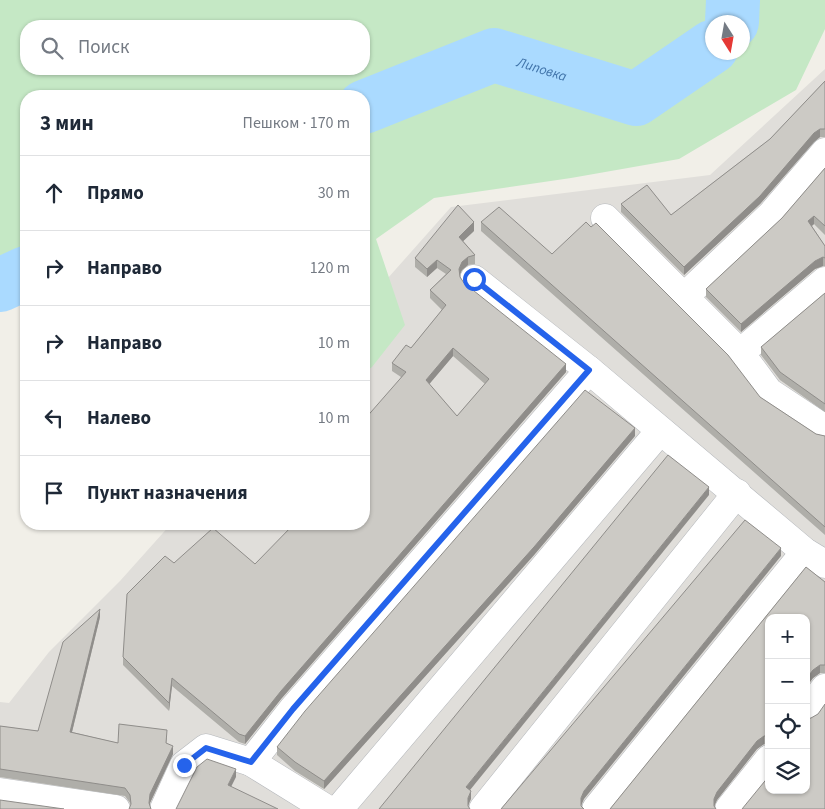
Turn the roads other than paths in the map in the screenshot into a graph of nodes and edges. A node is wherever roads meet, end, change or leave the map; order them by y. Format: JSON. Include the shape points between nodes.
{"nodes":[{"id":1,"x":825,"y":152,"type":"edge"},
{"id":2,"x":605,"y":218,"type":"dead end"},
{"id":3,"x":474,"y":279,"type":"dead end"},
{"id":4,"x":825,"y":281,"type":"edge"},
{"id":5,"x":684,"y":297,"type":"junction"},
{"id":6,"x":740,"y":353,"type":"junction"},
{"id":7,"x":589,"y":370,"type":"junction"},
{"id":8,"x":825,"y":429,"type":"edge"},
{"id":9,"x":660,"y":431,"type":"junction"},
{"id":10,"x":737,"y":493,"type":"junction"},
{"id":11,"x":815,"y":558,"type":"edge"},
{"id":12,"x":825,"y":688,"type":"edge"},
{"id":13,"x":810,"y":707,"type":"edge"},
{"id":14,"x":251,"y":762,"type":"junction"},
{"id":15,"x":765,"y":764,"type":"edge"},
{"id":16,"x":0,"y":792,"type":"edge"},
{"id":17,"x":116,"y":809,"type":"edge"},
{"id":18,"x":164,"y":809,"type":"edge"},
{"id":19,"x":327,"y":809,"type":"edge"},
{"id":20,"x":339,"y":809,"type":"edge"},
{"id":21,"x":483,"y":809,"type":"edge"},
{"id":22,"x":596,"y":809,"type":"edge"},
{"id":23,"x":729,"y":809,"type":"edge"}],
"edges":[{"from":1,"to":5,"type":"lane","via":[[770,215]]},
{"from":2,"to":5,"type":"lane"},
{"from":3,"to":7,"type":"lane"},
{"from":4,"to":6,"type":"lane"},
{"from":5,"to":6,"type":"lane"},
{"from":6,"to":8,"type":"lane","via":[[769,392]]},
{"from":7,"to":9,"type":"lane"},
{"from":7,"to":14,"type":"lane","via":[[293,709]]},
{"from":9,"to":10,"type":"lane"},
{"from":9,"to":20,"type":"lane"},
{"from":10,"to":11,"type":"lane"},
{"from":10,"to":21,"type":"lane"},
{"from":11,"to":22,"type":"lane"},
{"from":12,"to":13,"type":"lane"},
{"from":14,"to":18,"type":"lane","via":[[206,748],[184,765]]},
{"from":14,"to":19,"type":"lane"},
{"from":15,"to":23,"type":"lane"},
{"from":16,"to":17,"type":"lane"}]}
